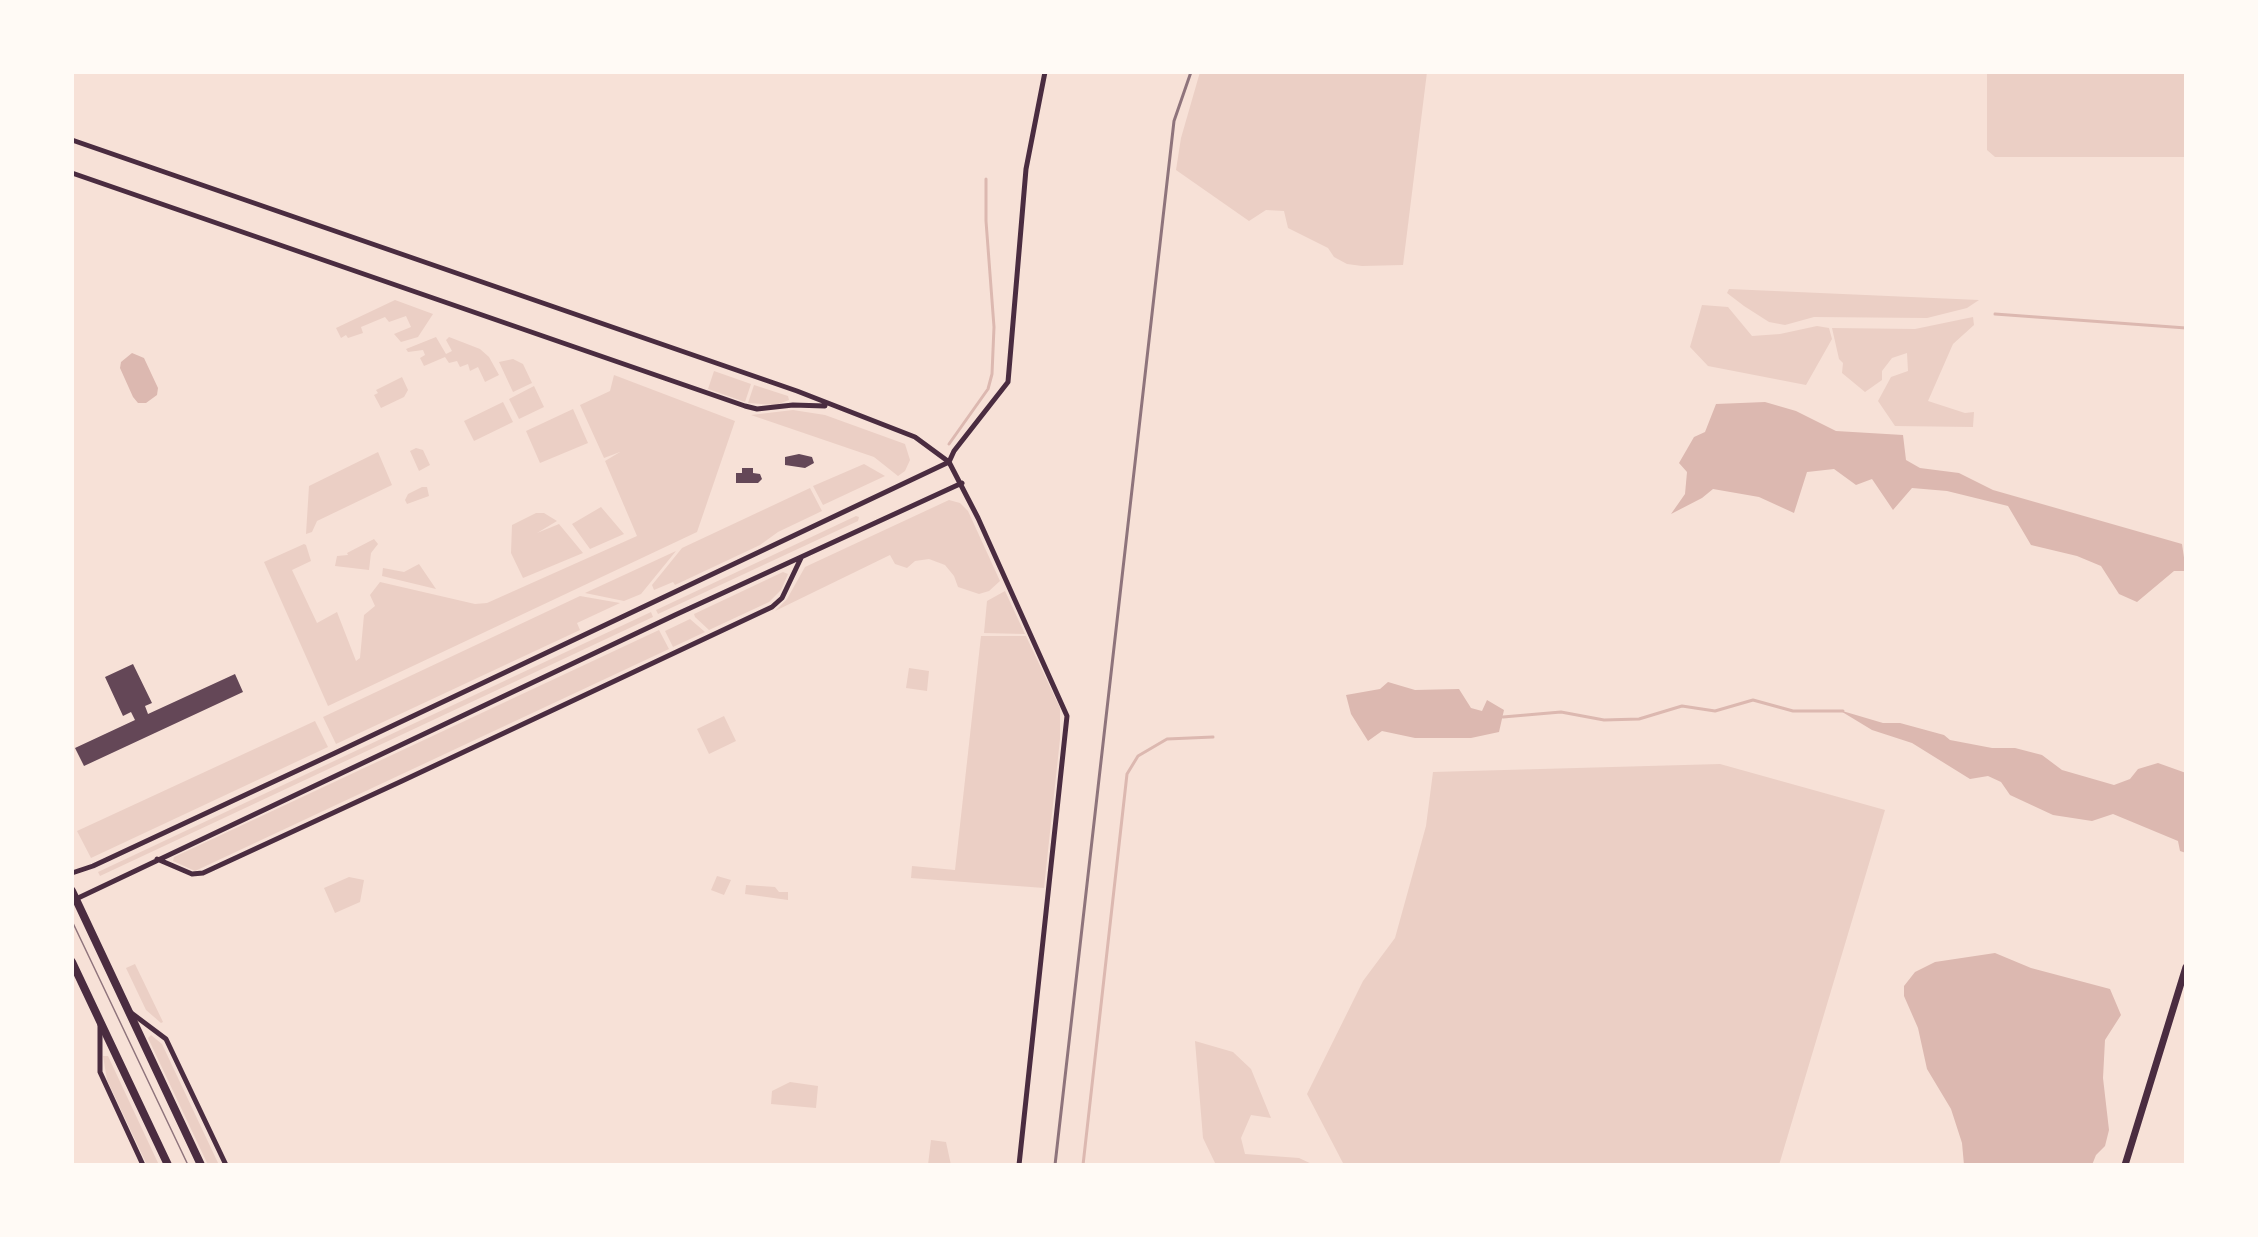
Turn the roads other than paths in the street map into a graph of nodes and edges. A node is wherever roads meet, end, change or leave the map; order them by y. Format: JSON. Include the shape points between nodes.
{"nodes":[{"id":1,"x":1045,"y":72,"type":"edge"},
{"id":2,"x":72,"y":140,"type":"edge"},
{"id":3,"x":72,"y":173,"type":"edge"},
{"id":4,"x":797,"y":391,"type":"junction"},
{"id":5,"x":792,"y":405,"type":"junction"},
{"id":6,"x":829,"y":406,"type":"junction"},
{"id":7,"x":949,"y":462,"type":"junction"},
{"id":8,"x":962,"y":483,"type":"junction"},
{"id":9,"x":801,"y":558,"type":"junction"},
{"id":10,"x":157,"y":858,"type":"junction"},
{"id":11,"x":72,"y":873,"type":"edge"},
{"id":12,"x":73,"y":897,"type":"edge"},
{"id":13,"x":72,"y":962,"type":"edge"},
{"id":14,"x":2186,"y":967,"type":"edge"},
{"id":15,"x":127,"y":1010,"type":"junction"},
{"id":16,"x":100,"y":1022,"type":"junction"},
{"id":17,"x":143,"y":1165,"type":"edge"},
{"id":18,"x":168,"y":1165,"type":"edge"},
{"id":19,"x":201,"y":1165,"type":"edge"},
{"id":20,"x":226,"y":1165,"type":"edge"},
{"id":21,"x":1019,"y":1165,"type":"edge"},
{"id":22,"x":2125,"y":1165,"type":"edge"}],
"edges":[{"from":1,"to":7,"type":"street","via":[[1026,169],[1008,381]]},
{"from":2,"to":4,"type":"street"},
{"from":3,"to":5,"type":"street","via":[[745,406],[757,409]]},
{"from":4,"to":5,"type":"street"},
{"from":4,"to":6,"type":"street"},
{"from":5,"to":6,"type":"street"},
{"from":6,"to":7,"type":"street","via":[[915,437]]},
{"from":7,"to":8,"type":"street"},
{"from":7,"to":11,"type":"street"},
{"from":8,"to":9,"type":"street"},
{"from":8,"to":21,"type":"street","via":[[1067,716]]},
{"from":9,"to":10,"type":"street"},
{"from":9,"to":10,"type":"street","via":[[782,598],[772,607],[308,825],[198,875]]},
{"from":10,"to":12,"type":"street"},
{"from":12,"to":15,"type":"main road"},
{"from":13,"to":16,"type":"main road"},
{"from":14,"to":22,"type":"street"},
{"from":15,"to":19,"type":"main road"},
{"from":15,"to":20,"type":"street","via":[[166,1039]]},
{"from":16,"to":17,"type":"street","via":[[100,1072]]},
{"from":16,"to":18,"type":"main road"}]}
